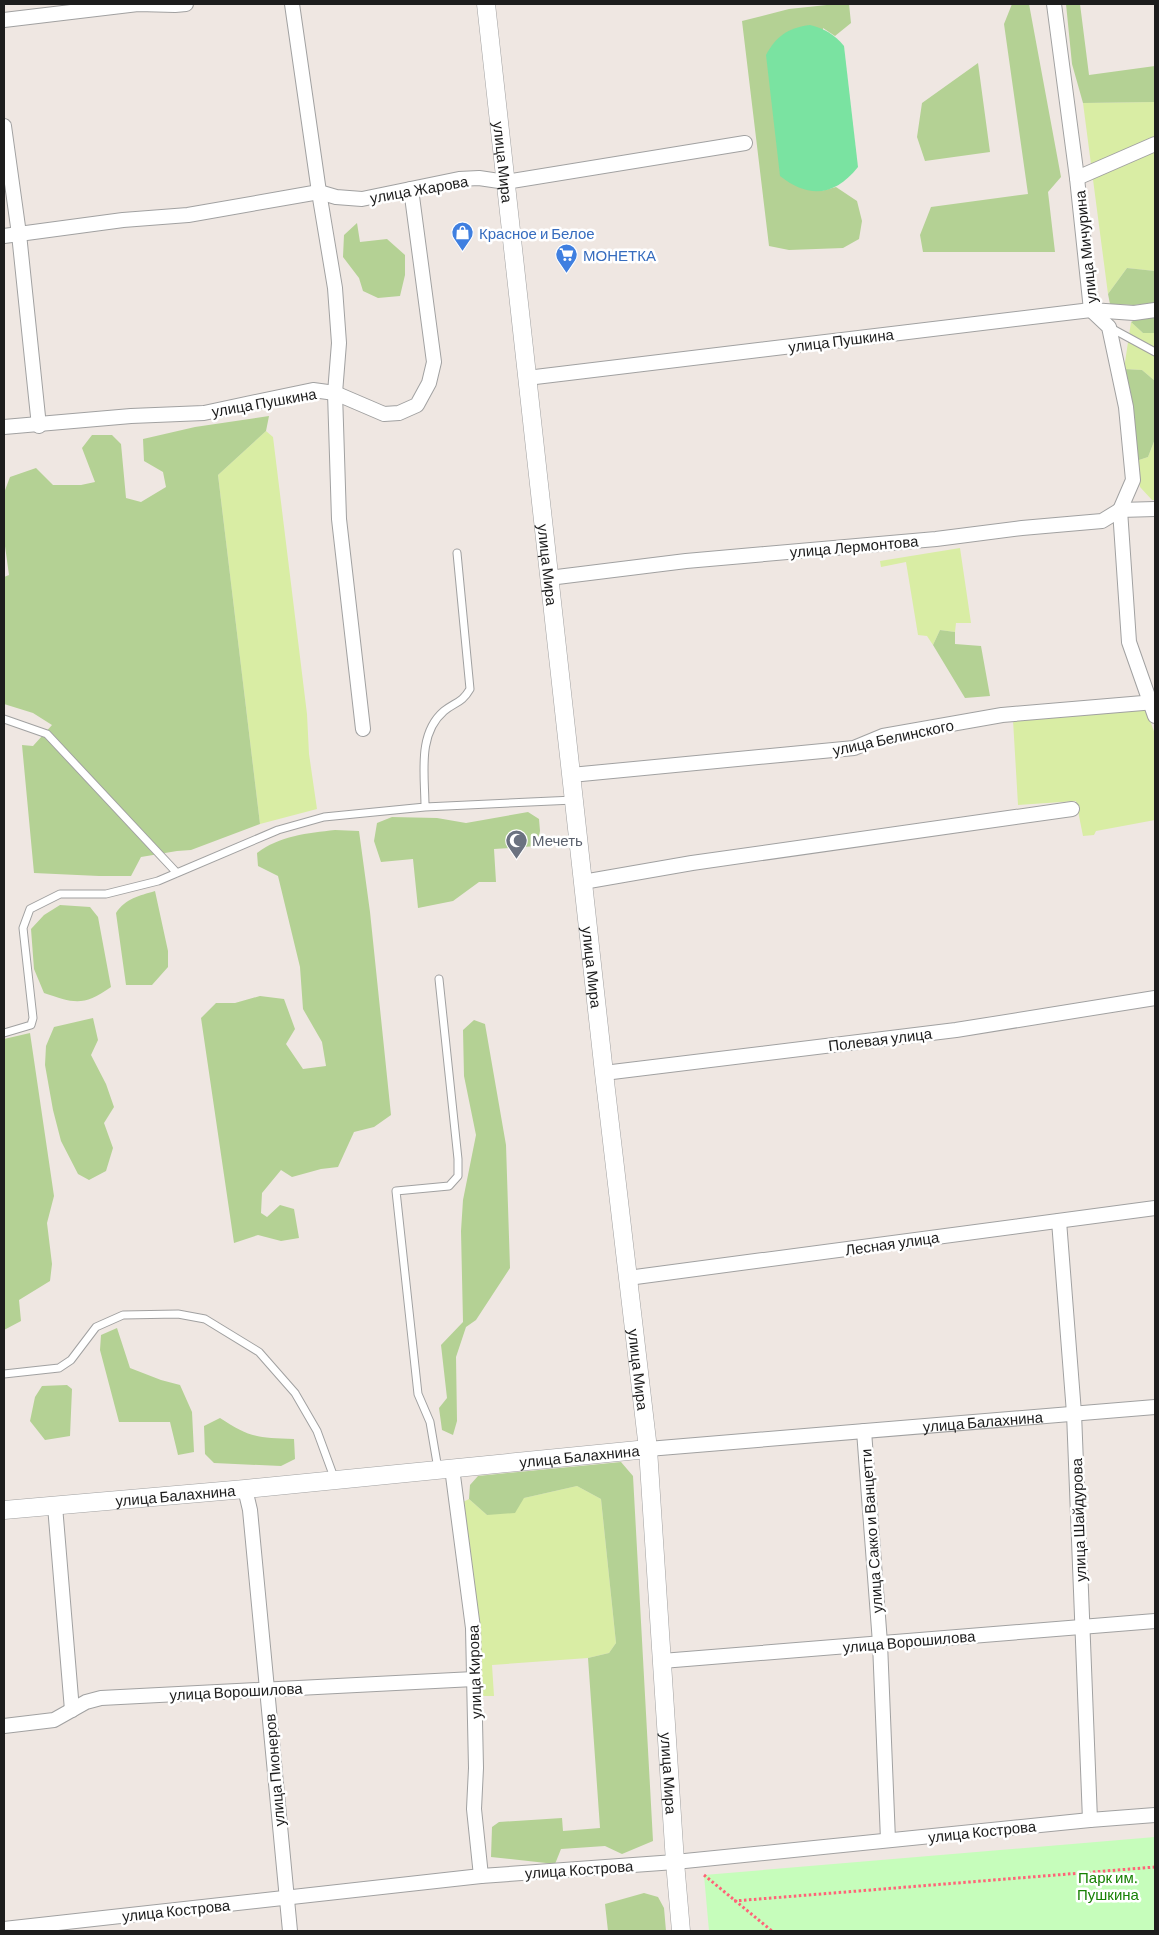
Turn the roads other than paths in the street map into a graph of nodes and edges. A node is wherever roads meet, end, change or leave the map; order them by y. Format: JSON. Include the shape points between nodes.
{"nodes":[{"id":1,"x":186,"y":4,"type":"edge"},
{"id":2,"x":292,"y":4,"type":"edge"},
{"id":3,"x":486,"y":4,"type":"edge"},
{"id":4,"x":1054,"y":4,"type":"edge"},
{"id":5,"x":4,"y":20,"type":"edge"},
{"id":6,"x":4,"y":126,"type":"edge"},
{"id":7,"x":745,"y":143,"type":"dead end"},
{"id":8,"x":1155,"y":144,"type":"edge"},
{"id":9,"x":1077,"y":178,"type":"junction"},
{"id":10,"x":506,"y":182,"type":"junction"},
{"id":11,"x":411,"y":189,"type":"junction"},
{"id":12,"x":319,"y":192,"type":"junction"},
{"id":13,"x":19,"y":234,"type":"junction"},
{"id":14,"x":4,"y":236,"type":"edge"},
{"id":15,"x":1091,"y":310,"type":"junction"},
{"id":16,"x":1155,"y":310,"type":"edge"},
{"id":17,"x":1109,"y":327,"type":"junction"},
{"id":18,"x":1155,"y":352,"type":"edge"},
{"id":19,"x":527,"y":378,"type":"junction"},
{"id":20,"x":335,"y":393,"type":"junction"},
{"id":21,"x":39,"y":426,"type":"junction"},
{"id":22,"x":4,"y":427,"type":"edge"},
{"id":23,"x":1155,"y":509,"type":"edge"},
{"id":24,"x":1120,"y":510,"type":"junction"},
{"id":25,"x":457,"y":553,"type":"dead end"},
{"id":26,"x":549,"y":578,"type":"junction"},
{"id":27,"x":1153,"y":702,"type":"edge"},
{"id":28,"x":1155,"y":716,"type":"edge"},
{"id":29,"x":4,"y":718,"type":"edge"},
{"id":30,"x":363,"y":729,"type":"dead end"},
{"id":31,"x":571,"y":775,"type":"junction"},
{"id":32,"x":574,"y":800,"type":"junction"},
{"id":33,"x":425,"y":806,"type":"junction"},
{"id":34,"x":1072,"y":809,"type":"dead end"},
{"id":35,"x":177,"y":873,"type":"junction"},
{"id":36,"x":583,"y":882,"type":"junction"},
{"id":37,"x":439,"y":979,"type":"dead end"},
{"id":38,"x":1155,"y":998,"type":"edge"},
{"id":39,"x":4,"y":1032,"type":"edge"},
{"id":40,"x":604,"y":1073,"type":"junction"},
{"id":41,"x":1155,"y":1208,"type":"edge"},
{"id":42,"x":1059,"y":1221,"type":"junction"},
{"id":43,"x":628,"y":1278,"type":"junction"},
{"id":44,"x":4,"y":1374,"type":"edge"},
{"id":45,"x":1155,"y":1406,"type":"edge"},
{"id":46,"x":1074,"y":1413,"type":"junction"},
{"id":47,"x":864,"y":1431,"type":"junction"},
{"id":48,"x":648,"y":1449,"type":"junction"},
{"id":49,"x":445,"y":1469,"type":"junction"},
{"id":50,"x":335,"y":1480,"type":"junction"},
{"id":51,"x":245,"y":1489,"type":"junction"},
{"id":52,"x":55,"y":1506,"type":"junction"},
{"id":53,"x":4,"y":1510,"type":"edge"},
{"id":54,"x":1155,"y":1621,"type":"edge"},
{"id":55,"x":1082,"y":1627,"type":"junction"},
{"id":56,"x":880,"y":1643,"type":"junction"},
{"id":57,"x":662,"y":1661,"type":"junction"},
{"id":58,"x":474,"y":1678,"type":"junction"},
{"id":59,"x":266,"y":1689,"type":"junction"},
{"id":60,"x":72,"y":1710,"type":"junction"},
{"id":61,"x":4,"y":1726,"type":"edge"},
{"id":62,"x":1155,"y":1815,"type":"edge"},
{"id":63,"x":1090,"y":1820,"type":"junction"},
{"id":64,"x":888,"y":1840,"type":"junction"},
{"id":65,"x":675,"y":1862,"type":"junction"},
{"id":66,"x":481,"y":1876,"type":"junction"},
{"id":67,"x":286,"y":1898,"type":"junction"},
{"id":68,"x":4,"y":1929,"type":"edge"},
{"id":69,"x":290,"y":1931,"type":"edge"},
{"id":70,"x":681,"y":1931,"type":"edge"}],
"edges":[{"from":1,"to":5,"type":"street","via":[[138,4]]},
{"from":2,"to":12,"type":"street"},
{"from":3,"to":10,"type":"street","name":"улица Мира"},
{"from":4,"to":9,"type":"street","name":"улица Мичурина"},
{"from":6,"to":13,"type":"street"},
{"from":7,"to":10,"type":"street","name":"улица Жарова"},
{"from":8,"to":9,"type":"street"},
{"from":9,"to":15,"type":"street","name":"улица Мичурина"},
{"from":10,"to":11,"type":"street","name":"улица Жарова","via":[[459,179]]},
{"from":10,"to":19,"type":"street","name":"улица Мира"},
{"from":11,"to":12,"type":"street","name":"улица Жарова","via":[[362,199]]},
{"from":11,"to":20,"type":"street","name":"улица Пушкина","via":[[434,362],[429,383],[417,405],[399,413],[384,414]]},
{"from":12,"to":13,"type":"street","name":"улица Жарова","via":[[188,215]]},
{"from":12,"to":20,"type":"street","via":[[335,288],[339,343]]},
{"from":13,"to":14,"type":"street","name":"улица Жарова"},
{"from":13,"to":21,"type":"street"},
{"from":15,"to":16,"type":"street","name":"улица Пушкина","via":[[1134,313]]},
{"from":15,"to":17,"type":"street","name":"улица Мичурина"},
{"from":15,"to":19,"type":"street","name":"улица Пушкина"},
{"from":17,"to":18,"type":"lane"},
{"from":17,"to":24,"type":"street","via":[[1126,407],[1133,480]]},
{"from":19,"to":26,"type":"street","name":"улица Мира"},
{"from":20,"to":21,"type":"street","name":"улица Пушкина","via":[[313,390],[204,413],[131,416]]},
{"from":20,"to":30,"type":"street","via":[[339,519]]},
{"from":21,"to":22,"type":"street","name":"улица Пушкина"},
{"from":23,"to":24,"type":"street","name":"улица Лермонтова"},
{"from":24,"to":26,"type":"street","name":"улица Лермонтова","via":[[1102,521],[686,561]]},
{"from":24,"to":27,"type":"street","via":[[1129,642]]},
{"from":25,"to":33,"type":"lane","via":[[470,689],[464,699],[444,712],[431,728],[424,750]]},
{"from":26,"to":31,"type":"street","name":"улица Мира"},
{"from":27,"to":28,"type":"street"},
{"from":27,"to":31,"type":"street","name":"улица Белинского","via":[[1002,716],[883,736],[854,748]]},
{"from":29,"to":35,"type":"lane","via":[[47,734]]},
{"from":31,"to":32,"type":"street","name":"улица Мира"},
{"from":32,"to":33,"type":"lane"},
{"from":32,"to":36,"type":"street","name":"улица Мира"},
{"from":33,"to":35,"type":"lane","via":[[324,817],[278,830]]},
{"from":34,"to":36,"type":"street","via":[[692,863]]},
{"from":35,"to":39,"type":"lane","via":[[106,894],[60,894],[30,909],[23,928],[32,1026]]},
{"from":36,"to":40,"type":"street","name":"улица Мира"},
{"from":37,"to":49,"type":"lane","via":[[458,1176],[448,1186],[396,1191],[418,1394]]},
{"from":38,"to":40,"type":"street","name":"Полевая улица","via":[[956,1030]]},
{"from":40,"to":43,"type":"street","name":"улица Мира"},
{"from":41,"to":42,"type":"street","name":"Лесная улица"},
{"from":42,"to":43,"type":"street","name":"Лесная улица"},
{"from":42,"to":46,"type":"street","name":"улица Шайдурова"},
{"from":43,"to":48,"type":"street","name":"улица Мира"},
{"from":44,"to":50,"type":"lane","via":[[58,1368],[71,1360],[96,1327],[124,1315],[178,1314],[205,1319],[259,1352],[295,1393],[317,1431]]},
{"from":45,"to":46,"type":"street","name":"улица Балахнина"},
{"from":46,"to":47,"type":"street","name":"улица Балахнина"},
{"from":46,"to":55,"type":"street","name":"улица Шайдурова"},
{"from":47,"to":48,"type":"street","name":"улица Балахнина"},
{"from":47,"to":56,"type":"street","name":"улица Сакко и Ванцетти"},
{"from":48,"to":49,"type":"street","name":"улица Балахнина"},
{"from":48,"to":57,"type":"street","name":"улица Мира"},
{"from":49,"to":50,"type":"street","name":"улица Балахнина"},
{"from":49,"to":58,"type":"street","name":"улица Кирова","via":[[473,1628]]},
{"from":50,"to":51,"type":"street","name":"улица Балахнина"},
{"from":51,"to":52,"type":"street","name":"улица Балахнина"},
{"from":51,"to":59,"type":"street","name":"улица Пионеров","via":[[250,1510]]},
{"from":52,"to":53,"type":"street","name":"улица Балахнина"},
{"from":52,"to":60,"type":"street"},
{"from":54,"to":55,"type":"street","name":"улица Ворошилова"},
{"from":55,"to":56,"type":"street","name":"улица Ворошилова"},
{"from":55,"to":63,"type":"street","name":"улица Шайдурова"},
{"from":56,"to":57,"type":"street","name":"улица Ворошилова"},
{"from":56,"to":64,"type":"street","name":"улица Сакко и Ванцетти"},
{"from":57,"to":65,"type":"street","name":"улица Мира"},
{"from":58,"to":59,"type":"street","name":"улица Ворошилова"},
{"from":58,"to":66,"type":"street","name":"улица Кирова","via":[[474,1809]]},
{"from":59,"to":60,"type":"street","name":"улица Ворошилова","via":[[101,1698]]},
{"from":59,"to":67,"type":"street","name":"улица Пионеров"},
{"from":60,"to":61,"type":"street","name":"улица Ворошилова","via":[[54,1720]]},
{"from":62,"to":63,"type":"street","name":"улица Кострова"},
{"from":63,"to":64,"type":"street","name":"улица Кострова"},
{"from":64,"to":65,"type":"street","name":"улица Кострова"},
{"from":65,"to":66,"type":"street","name":"улица Кострова"},
{"from":65,"to":70,"type":"street","name":"улица Мира"},
{"from":66,"to":67,"type":"street","name":"улица Кострова"},
{"from":67,"to":68,"type":"street","name":"улица Кострова"},
{"from":67,"to":69,"type":"street","name":"улица Пионеров"}]}
